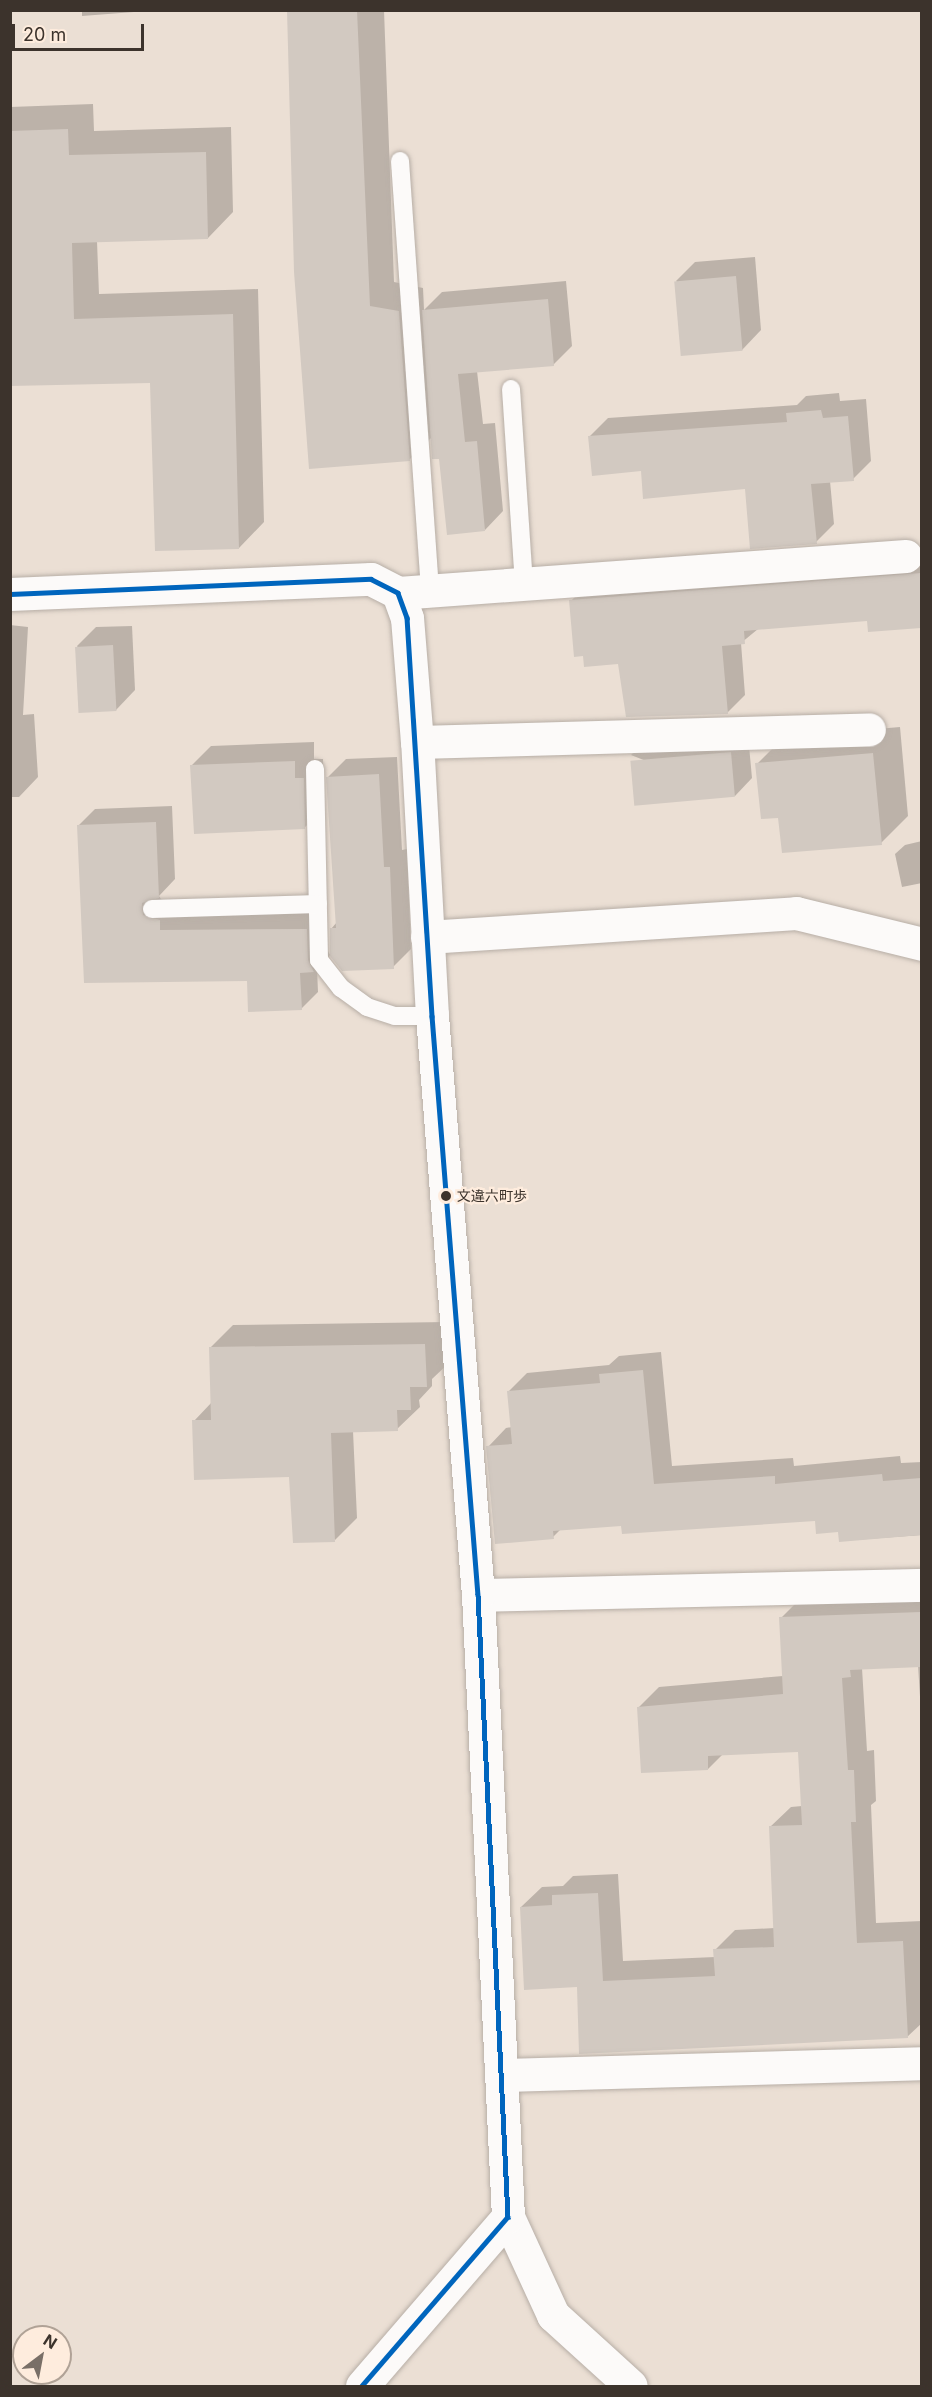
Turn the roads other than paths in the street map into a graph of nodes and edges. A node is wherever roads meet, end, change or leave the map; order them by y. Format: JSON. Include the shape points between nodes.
{"nodes":[{"id":1,"x":400,"y":161,"type":"dead end"},
{"id":2,"x":511,"y":389,"type":"dead end"},
{"id":3,"x":906,"y":556,"type":"dead end"},
{"id":4,"x":524,"y":585,"type":"junction"},
{"id":5,"x":430,"y":591,"type":"junction"},
{"id":6,"x":398,"y":593,"type":"junction"},
{"id":7,"x":10,"y":594,"type":"edge"},
{"id":8,"x":869,"y":729,"type":"dead end"},
{"id":9,"x":417,"y":742,"type":"junction"},
{"id":10,"x":315,"y":769,"type":"dead end"},
{"id":11,"x":318,"y":904,"type":"junction"},
{"id":12,"x":152,"y":909,"type":"dead end"},
{"id":13,"x":427,"y":937,"type":"junction"},
{"id":14,"x":921,"y":944,"type":"edge"},
{"id":15,"x":432,"y":1016,"type":"junction"},
{"id":16,"x":921,"y":1585,"type":"edge"},
{"id":17,"x":478,"y":1595,"type":"junction"},
{"id":18,"x":921,"y":2062,"type":"edge"},
{"id":19,"x":503,"y":2075,"type":"junction"},
{"id":20,"x":508,"y":2217,"type":"junction"},
{"id":21,"x":362,"y":2386,"type":"edge"},
{"id":22,"x":631,"y":2386,"type":"edge"}],
"edges":[{"from":1,"to":5,"type":"lane"},
{"from":2,"to":4,"type":"lane"},
{"from":3,"to":4,"type":"street"},
{"from":4,"to":5,"type":"street"},
{"from":5,"to":6,"type":"street"},
{"from":6,"to":7,"type":"street","via":[[371,579]]},
{"from":6,"to":9,"type":"street","via":[[407,618]]},
{"from":8,"to":9,"type":"street"},
{"from":9,"to":13,"type":"street"},
{"from":10,"to":11,"type":"lane"},
{"from":11,"to":12,"type":"lane"},
{"from":11,"to":15,"type":"lane","via":[[319,960],[341,988],[367,1008],[395,1016]]},
{"from":13,"to":14,"type":"street","via":[[796,913]]},
{"from":13,"to":15,"type":"street"},
{"from":15,"to":17,"type":"street"},
{"from":16,"to":17,"type":"street"},
{"from":17,"to":19,"type":"street"},
{"from":18,"to":19,"type":"street"},
{"from":19,"to":20,"type":"street"},
{"from":20,"to":21,"type":"street"},
{"from":20,"to":22,"type":"street","via":[[553,2315]]}]}
